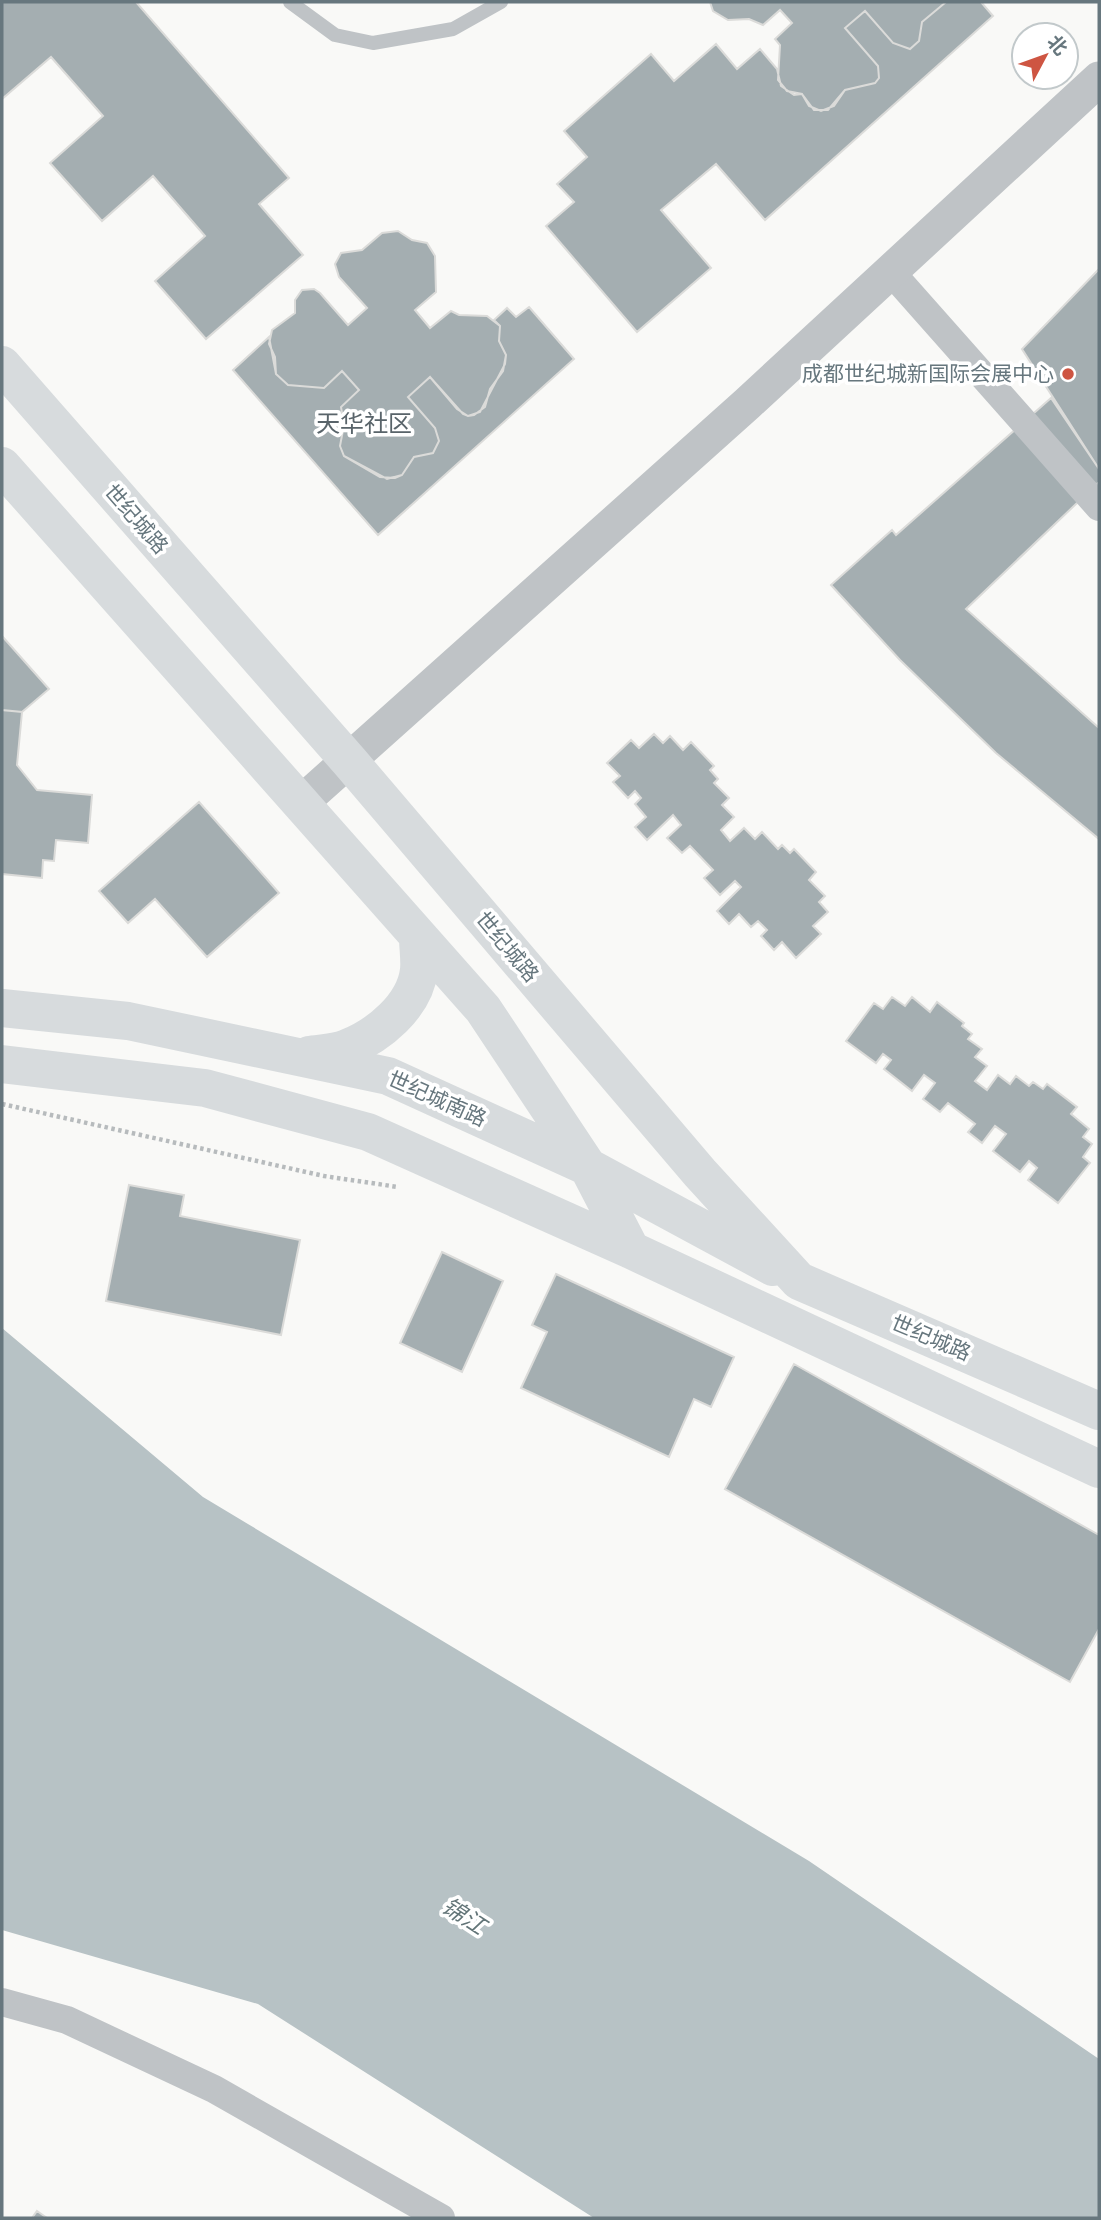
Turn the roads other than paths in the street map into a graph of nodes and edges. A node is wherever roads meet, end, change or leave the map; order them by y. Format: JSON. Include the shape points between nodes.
{"nodes":[{"id":1,"x":290,"y":2,"type":"edge"},
{"id":2,"x":501,"y":2,"type":"edge"},
{"id":3,"x":1099,"y":79,"type":"edge"},
{"id":4,"x":891,"y":271,"type":"junction"},
{"id":5,"x":2,"y":365,"type":"edge"},
{"id":6,"x":2,"y":466,"type":"edge"},
{"id":7,"x":1099,"y":507,"type":"edge"},
{"id":8,"x":350,"y":762,"type":"junction"},
{"id":9,"x":301,"y":803,"type":"junction"},
{"id":10,"x":418,"y":937,"type":"junction"},
{"id":11,"x":2,"y":1008,"type":"edge"},
{"id":12,"x":297,"y":1057,"type":"junction"},
{"id":13,"x":2,"y":1064,"type":"edge"},
{"id":14,"x":588,"y":1167,"type":"junction"},
{"id":15,"x":631,"y":1250,"type":"junction"},
{"id":16,"x":799,"y":1281,"type":"junction"},
{"id":17,"x":1099,"y":1411,"type":"edge"},
{"id":18,"x":1099,"y":1469,"type":"edge"},
{"id":19,"x":2,"y":2002,"type":"edge"},
{"id":20,"x":431,"y":2216,"type":"edge"}],
"edges":[{"from":1,"to":2,"type":"lane","via":[[335,35],[373,43],[453,29]]},
{"from":3,"to":4,"type":"street"},
{"from":4,"to":7,"type":"street"},
{"from":4,"to":8,"type":"street"},
{"from":5,"to":8,"type":"main road","name":"世纪城路"},
{"from":6,"to":9,"type":"main road"},
{"from":8,"to":9,"type":"street"},
{"from":8,"to":16,"type":"main road","name":"世纪城路","via":[[700,1173]]},
{"from":9,"to":10,"type":"main road"},
{"from":10,"to":12,"type":"main road","via":[[419,971],[411,996],[393,1018],[345,1049]]},
{"from":10,"to":14,"type":"main road","via":[[483,1009]]},
{"from":11,"to":12,"type":"main road","name":"世纪城南路","via":[[128,1021]]},
{"from":12,"to":14,"type":"main road","name":"世纪城南路","via":[[388,1076]]},
{"from":13,"to":15,"type":"main road","via":[[205,1087],[368,1132]]},
{"from":14,"to":15,"type":"main road"},
{"from":14,"to":16,"type":"main road","name":"世纪城南路"},
{"from":15,"to":18,"type":"main road"},
{"from":16,"to":17,"type":"main road","name":"世纪城路"},
{"from":19,"to":20,"type":"street","via":[[66,2021],[214,2089]]}]}
